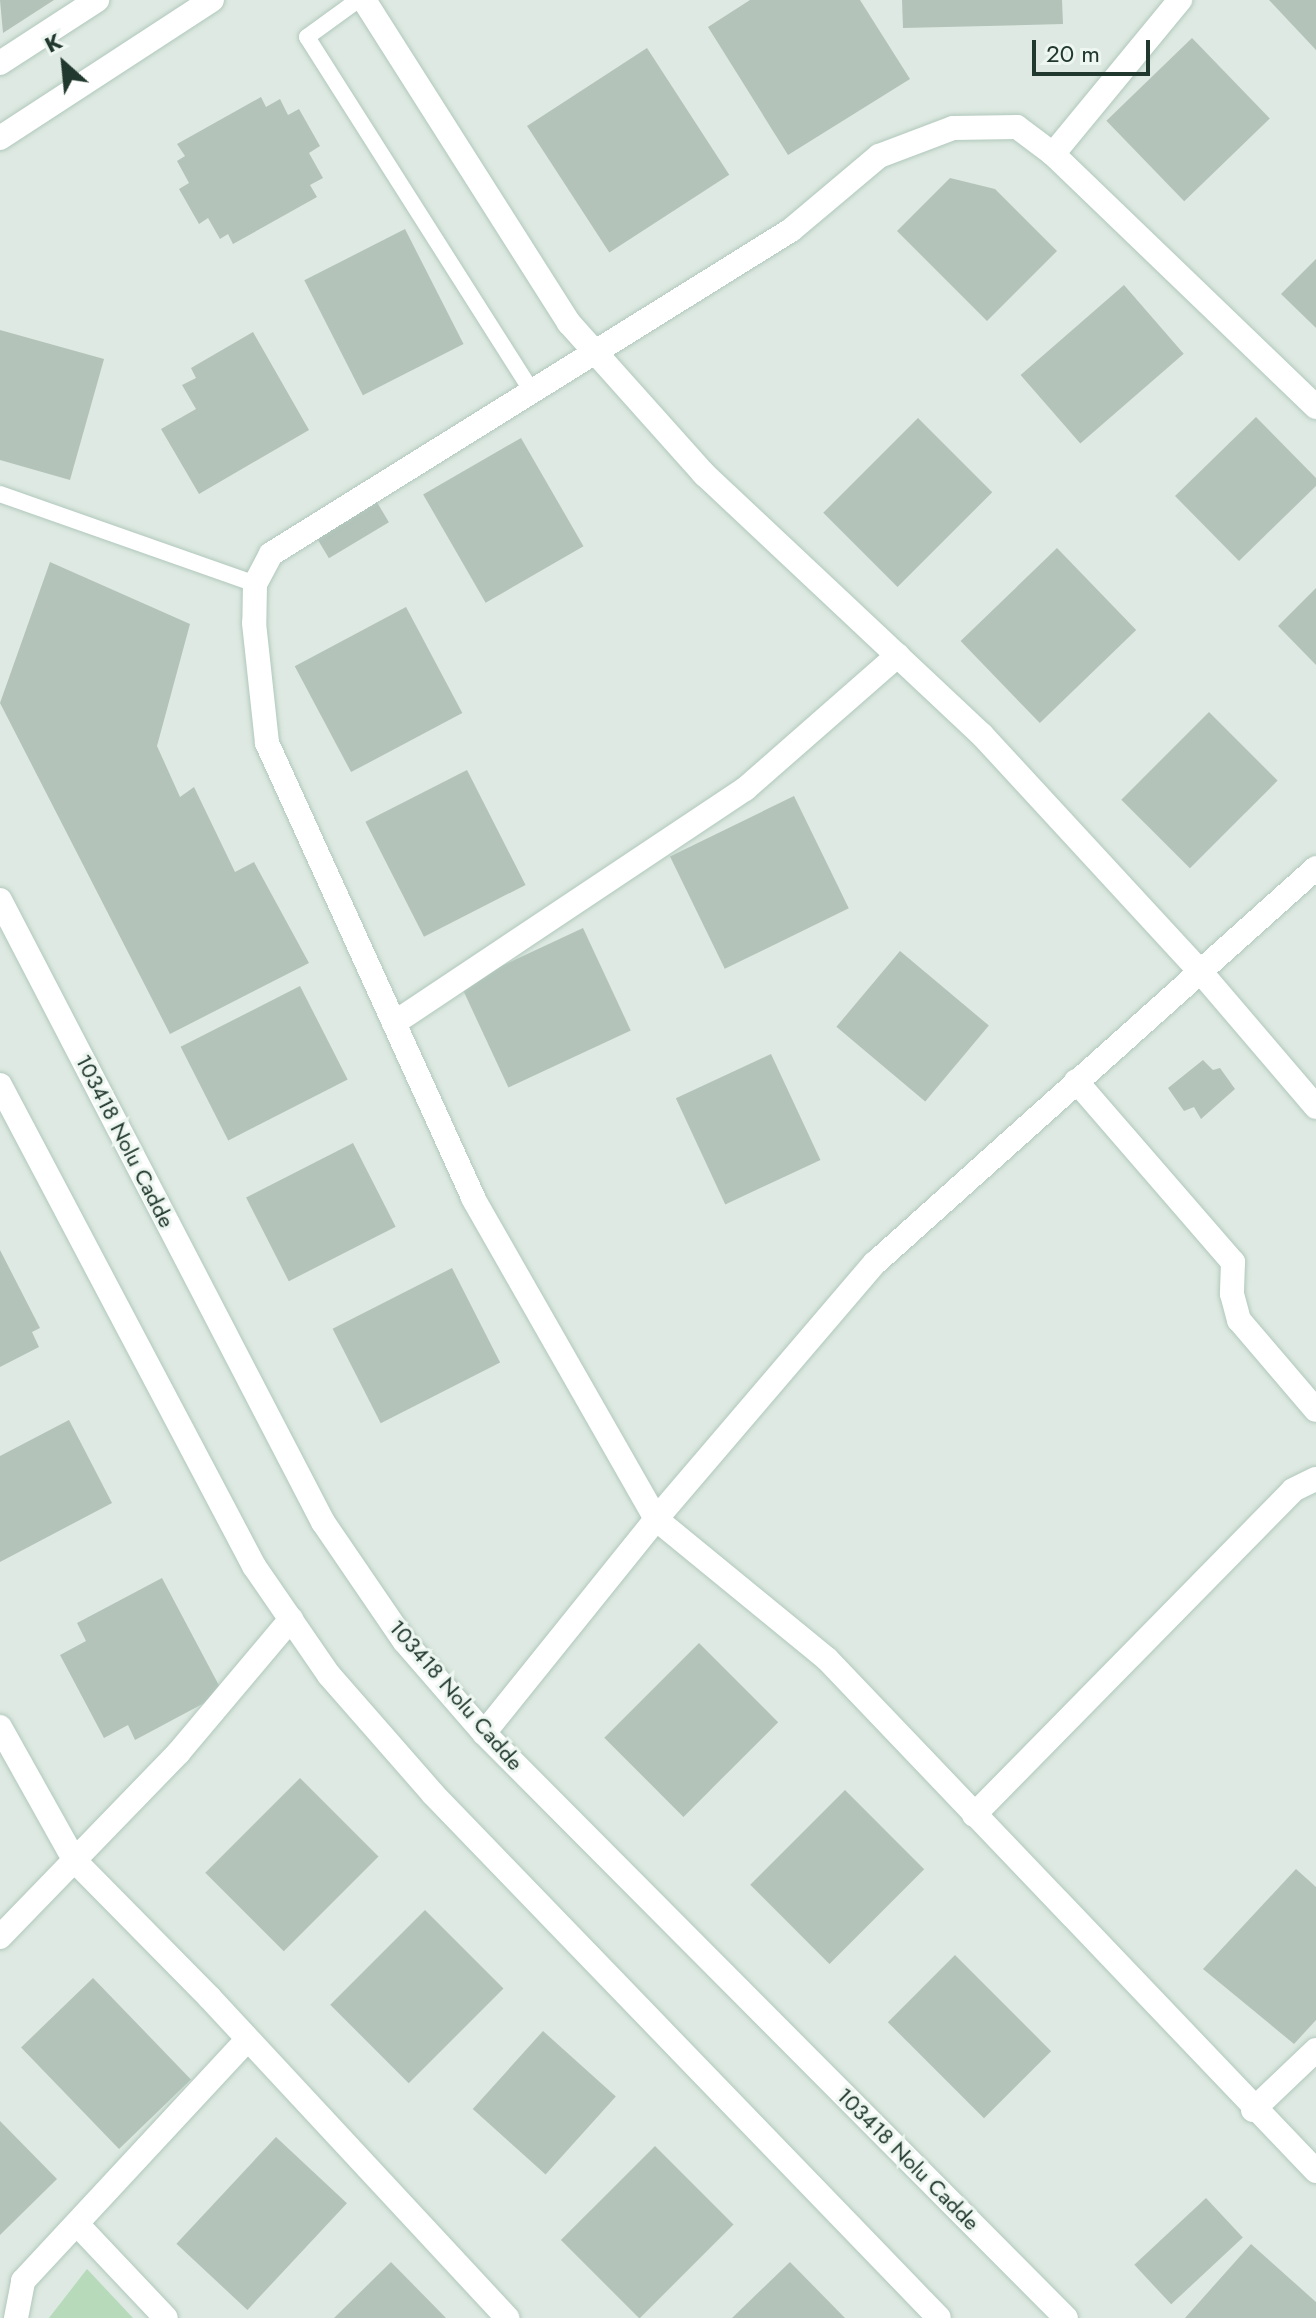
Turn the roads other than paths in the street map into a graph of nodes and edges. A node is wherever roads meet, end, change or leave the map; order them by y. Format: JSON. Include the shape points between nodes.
{"nodes":[{"id":1,"x":97,"y":0,"type":"edge"},
{"id":2,"x":212,"y":0,"type":"edge"},
{"id":3,"x":361,"y":0,"type":"edge"},
{"id":4,"x":1180,"y":0,"type":"edge"},
{"id":5,"x":0,"y":63,"type":"edge"},
{"id":6,"x":0,"y":138,"type":"edge"},
{"id":7,"x":1053,"y":154,"type":"junction"},
{"id":8,"x":595,"y":352,"type":"junction"},
{"id":9,"x":532,"y":392,"type":"junction"},
{"id":10,"x":1316,"y":407,"type":"edge"},
{"id":11,"x":0,"y":494,"type":"edge"},
{"id":12,"x":255,"y":584,"type":"junction"},
{"id":13,"x":898,"y":655,"type":"junction"},
{"id":14,"x":1316,"y":868,"type":"edge"},
{"id":15,"x":0,"y":900,"type":"edge"},
{"id":16,"x":1199,"y":970,"type":"junction"},
{"id":17,"x":394,"y":1023,"type":"junction"},
{"id":18,"x":1076,"y":1081,"type":"junction"},
{"id":19,"x":0,"y":1085,"type":"edge"},
{"id":20,"x":1316,"y":1107,"type":"edge"},
{"id":21,"x":1316,"y":1410,"type":"edge"},
{"id":22,"x":1316,"y":1479,"type":"edge"},
{"id":23,"x":656,"y":1519,"type":"junction"},
{"id":24,"x":291,"y":1619,"type":"junction"},
{"id":25,"x":0,"y":1727,"type":"edge"},
{"id":26,"x":484,"y":1733,"type":"junction"},
{"id":27,"x":974,"y":1815,"type":"junction"},
{"id":28,"x":75,"y":1861,"type":"junction"},
{"id":29,"x":0,"y":1937,"type":"edge"},
{"id":30,"x":248,"y":2039,"type":"junction"},
{"id":31,"x":1316,"y":2050,"type":"edge"},
{"id":32,"x":1253,"y":2110,"type":"junction"},
{"id":33,"x":1316,"y":2171,"type":"edge"},
{"id":34,"x":77,"y":2224,"type":"junction"},
{"id":35,"x":16,"y":2318,"type":"edge"},
{"id":36,"x":166,"y":2318,"type":"edge"},
{"id":37,"x":507,"y":2318,"type":"edge"},
{"id":38,"x":939,"y":2318,"type":"edge"},
{"id":39,"x":1066,"y":2318,"type":"edge"}],
"edges":[{"from":1,"to":5,"type":"street"},
{"from":2,"to":6,"type":"street"},
{"from":3,"to":8,"type":"street","via":[[569,323]]},
{"from":3,"to":9,"type":"lane","via":[[307,37]]},
{"from":4,"to":7,"type":"street"},
{"from":7,"to":8,"type":"street","via":[[1017,127],[953,128],[879,156],[791,230]]},
{"from":7,"to":10,"type":"street"},
{"from":8,"to":9,"type":"street"},
{"from":8,"to":13,"type":"street","via":[[704,474]]},
{"from":9,"to":12,"type":"street","via":[[271,554]]},
{"from":11,"to":12,"type":"lane"},
{"from":12,"to":17,"type":"street","via":[[267,743]]},
{"from":13,"to":16,"type":"street","via":[[982,735]]},
{"from":13,"to":17,"type":"street","via":[[745,789]]},
{"from":14,"to":16,"type":"street"},
{"from":15,"to":26,"type":"street","name":"103418 Nolu Cadde","via":[[323,1522],[405,1642]]},
{"from":16,"to":18,"type":"street"},
{"from":16,"to":20,"type":"street"},
{"from":17,"to":23,"type":"street","via":[[473,1198]]},
{"from":18,"to":21,"type":"street","via":[[1233,1262],[1232,1294],[1239,1320]]},
{"from":18,"to":23,"type":"street","via":[[875,1263]]},
{"from":19,"to":24,"type":"street","via":[[195,1458],[254,1566]]},
{"from":22,"to":27,"type":"street","via":[[1293,1490]]},
{"from":23,"to":26,"type":"street"},
{"from":23,"to":27,"type":"street","via":[[827,1659]]},
{"from":24,"to":28,"type":"street","via":[[179,1752]]},
{"from":24,"to":38,"type":"street","via":[[329,1675],[433,1794]]},
{"from":25,"to":28,"type":"street"},
{"from":26,"to":39,"type":"street","name":"103418 Nolu Cadde"},
{"from":27,"to":32,"type":"street"},
{"from":28,"to":29,"type":"street"},
{"from":28,"to":30,"type":"street"},
{"from":30,"to":34,"type":"street"},
{"from":30,"to":37,"type":"street"},
{"from":31,"to":32,"type":"street"},
{"from":32,"to":33,"type":"street"},
{"from":34,"to":35,"type":"street","via":[[23,2281]]},
{"from":34,"to":36,"type":"street"}]}
